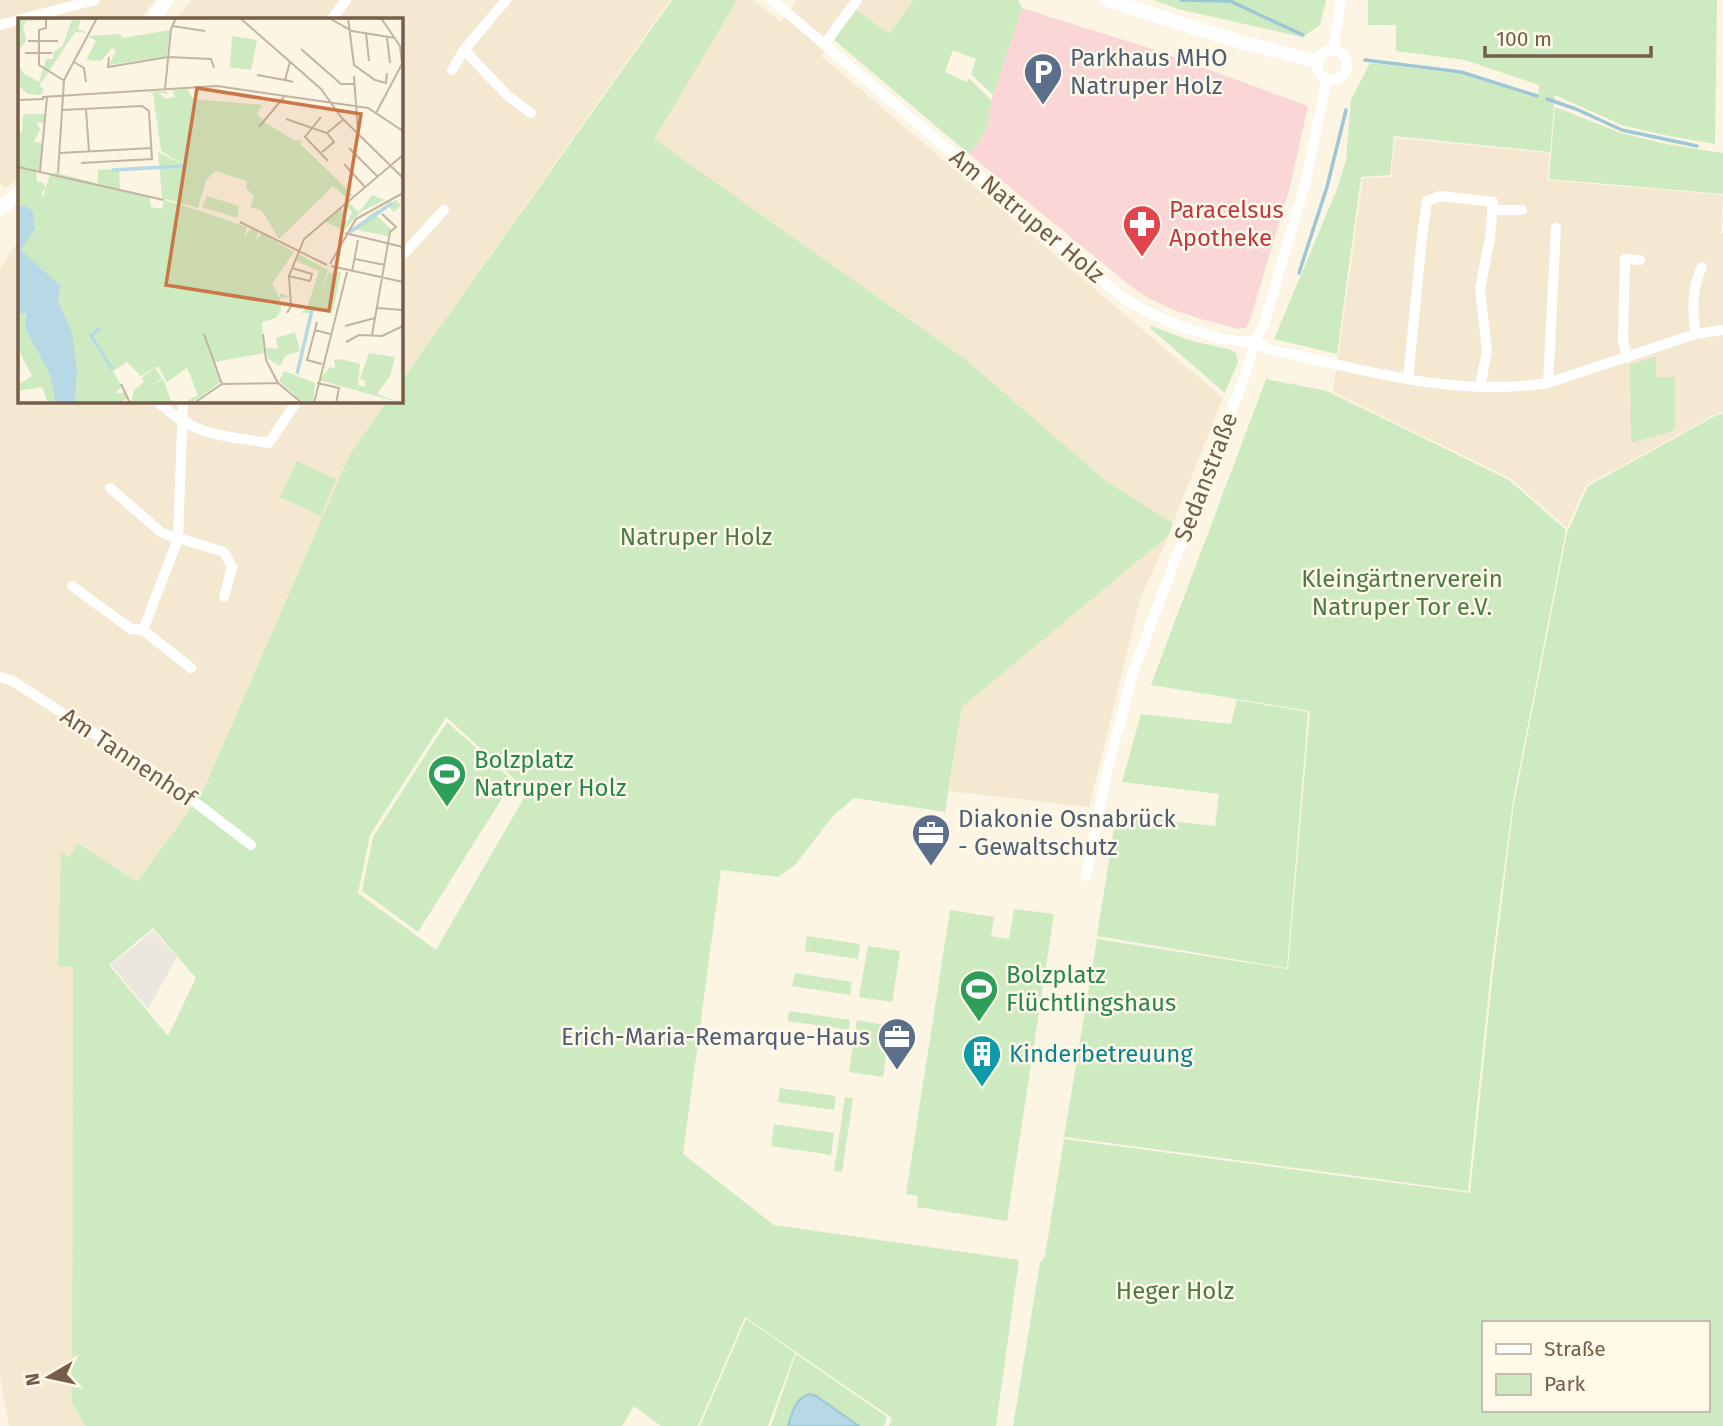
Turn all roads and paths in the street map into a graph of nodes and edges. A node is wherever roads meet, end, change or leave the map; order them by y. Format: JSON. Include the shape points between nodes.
{"nodes":[{"id":1,"x":95,"y":0,"type":"edge"},
{"id":2,"x":167,"y":0,"type":"edge"},
{"id":3,"x":346,"y":0,"type":"edge"},
{"id":4,"x":506,"y":0,"type":"edge"},
{"id":5,"x":772,"y":0,"type":"edge"},
{"id":6,"x":857,"y":0,"type":"edge"},
{"id":7,"x":1107,"y":0,"type":"edge"},
{"id":8,"x":1341,"y":0,"type":"edge"},
{"id":9,"x":28,"y":18,"type":"edge"},
{"id":10,"x":154,"y":18,"type":"edge"},
{"id":11,"x":333,"y":18,"type":"edge"},
{"id":12,"x":18,"y":20,"type":"edge"},
{"id":13,"x":0,"y":25,"type":"edge"},
{"id":14,"x":824,"y":45,"type":"junction"},
{"id":15,"x":464,"y":50,"type":"junction"},
{"id":16,"x":1333,"y":50,"type":"junction"},
{"id":17,"x":1317,"y":61,"type":"junction"},
{"id":18,"x":452,"y":70,"type":"dead end"},
{"id":19,"x":1327,"y":79,"type":"junction"},
{"id":20,"x":531,"y":113,"type":"dead end"},
{"id":21,"x":18,"y":194,"type":"edge"},
{"id":22,"x":0,"y":209,"type":"edge"},
{"id":23,"x":1493,"y":209,"type":"junction"},
{"id":24,"x":444,"y":210,"type":"dead end"},
{"id":25,"x":1522,"y":210,"type":"dead end"},
{"id":26,"x":1556,"y":228,"type":"dead end"},
{"id":27,"x":402,"y":256,"type":"edge"},
{"id":28,"x":1640,"y":260,"type":"dead end"},
{"id":29,"x":1702,"y":267,"type":"dead end"},
{"id":30,"x":1723,"y":330,"type":"edge"},
{"id":31,"x":1696,"y":334,"type":"junction"},
{"id":32,"x":1254,"y":341,"type":"junction"},
{"id":33,"x":1627,"y":358,"type":"junction"},
{"id":34,"x":1408,"y":379,"type":"junction"},
{"id":35,"x":1548,"y":383,"type":"junction"},
{"id":36,"x":1480,"y":387,"type":"junction"},
{"id":37,"x":158,"y":402,"type":"edge"},
{"id":38,"x":183,"y":402,"type":"edge"},
{"id":39,"x":296,"y":402,"type":"edge"},
{"id":40,"x":182,"y":421,"type":"junction"},
{"id":41,"x":110,"y":488,"type":"dead end"},
{"id":42,"x":178,"y":539,"type":"junction"},
{"id":43,"x":72,"y":586,"type":"dead end"},
{"id":44,"x":224,"y":597,"type":"dead end"},
{"id":45,"x":143,"y":630,"type":"junction"},
{"id":46,"x":191,"y":668,"type":"dead end"},
{"id":47,"x":0,"y":677,"type":"edge"},
{"id":48,"x":251,"y":845,"type":"dead end"},
{"id":49,"x":1086,"y":876,"type":"dead end"}],
"edges":[{"from":1,"to":9,"type":"street"},
{"from":2,"to":10,"type":"street"},
{"from":3,"to":11,"type":"street"},
{"from":4,"to":15,"type":"street"},
{"from":5,"to":14,"type":"street","name":"Am Natruper Holz"},
{"from":6,"to":14,"type":"street"},
{"from":7,"to":17,"type":"street"},
{"from":8,"to":16,"type":"street","name":"Sedanstraße"},
{"from":12,"to":13,"type":"street"},
{"from":14,"to":32,"type":"street","name":"Am Natruper Holz","via":[[1122,297],[1169,323]]},
{"from":15,"to":18,"type":"street"},
{"from":15,"to":20,"type":"street"},
{"from":16,"to":17,"type":"street"},
{"from":16,"to":19,"type":"street","name":"Sedanstraße","via":[[1343,55],[1346,67],[1340,77]]},
{"from":17,"to":19,"type":"street","via":[[1319,73]]},
{"from":19,"to":32,"type":"street","name":"Sedanstraße","via":[[1289,244],[1263,327]]},
{"from":21,"to":22,"type":"street"},
{"from":23,"to":25,"type":"street"},
{"from":23,"to":34,"type":"street","via":[[1493,201],[1440,196],[1427,201]]},
{"from":23,"to":36,"type":"street","via":[[1480,289],[1487,351]]},
{"from":24,"to":27,"type":"street"},
{"from":26,"to":35,"type":"street"},
{"from":28,"to":33,"type":"street","via":[[1625,259],[1623,340]]},
{"from":29,"to":31,"type":"street","via":[[1696,280]]},
{"from":30,"to":31,"type":"street","name":"Am Natruper Holz"},
{"from":31,"to":33,"type":"street","name":"Am Natruper Holz"},
{"from":32,"to":34,"type":"street","name":"Am Natruper Holz","via":[[1269,349]]},
{"from":32,"to":49,"type":"street","name":"Sedanstraße","via":[[1133,672],[1105,776]]},
{"from":33,"to":35,"type":"street","name":"Am Natruper Holz"},
{"from":34,"to":36,"type":"street","name":"Am Natruper Holz"},
{"from":35,"to":36,"type":"street","name":"Am Natruper Holz"},
{"from":37,"to":40,"type":"street"},
{"from":38,"to":40,"type":"street"},
{"from":39,"to":40,"type":"street","via":[[269,443],[205,433]]},
{"from":40,"to":42,"type":"street"},
{"from":41,"to":42,"type":"street","via":[[162,533]]},
{"from":42,"to":44,"type":"street","via":[[224,552],[232,567]]},
{"from":42,"to":45,"type":"street"},
{"from":43,"to":45,"type":"street","via":[[131,629]]},
{"from":45,"to":46,"type":"street"},
{"from":47,"to":48,"type":"street","name":"Am Tannenhof","via":[[161,776]]}]}
